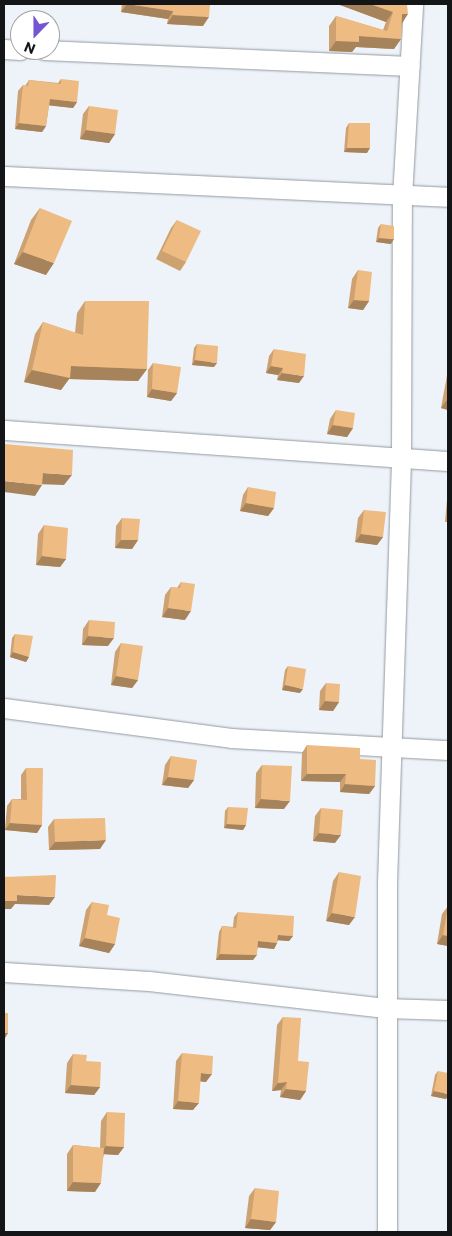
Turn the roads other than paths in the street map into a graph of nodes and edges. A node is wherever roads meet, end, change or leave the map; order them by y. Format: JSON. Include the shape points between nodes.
{"nodes":[{"id":1,"x":413,"y":4,"type":"edge"},
{"id":2,"x":60,"y":51,"type":"edge"},
{"id":3,"x":410,"y":66,"type":"junction"},
{"id":4,"x":4,"y":176,"type":"edge"},
{"id":5,"x":402,"y":197,"type":"junction"},
{"id":6,"x":448,"y":198,"type":"edge"},
{"id":7,"x":4,"y":430,"type":"edge"},
{"id":8,"x":401,"y":458,"type":"junction"},
{"id":9,"x":448,"y":460,"type":"edge"},
{"id":10,"x":4,"y":708,"type":"edge"},
{"id":11,"x":392,"y":749,"type":"junction"},
{"id":12,"x":448,"y":750,"type":"edge"},
{"id":13,"x":4,"y":972,"type":"edge"},
{"id":14,"x":385,"y":1008,"type":"junction"},
{"id":15,"x":448,"y":1010,"type":"edge"},
{"id":16,"x":387,"y":1232,"type":"edge"}],
"edges":[{"from":1,"to":3,"type":"street"},
{"from":2,"to":3,"type":"street"},
{"from":3,"to":5,"type":"street"},
{"from":4,"to":5,"type":"street"},
{"from":5,"to":6,"type":"street"},
{"from":5,"to":8,"type":"street"},
{"from":7,"to":8,"type":"street"},
{"from":8,"to":9,"type":"street"},
{"from":8,"to":11,"type":"street"},
{"from":10,"to":11,"type":"street","via":[[188,734]]},
{"from":11,"to":12,"type":"street"},
{"from":11,"to":14,"type":"street"},
{"from":13,"to":14,"type":"street","via":[[149,981]]},
{"from":14,"to":15,"type":"street"},
{"from":14,"to":16,"type":"street","via":[[389,1131]]}]}
